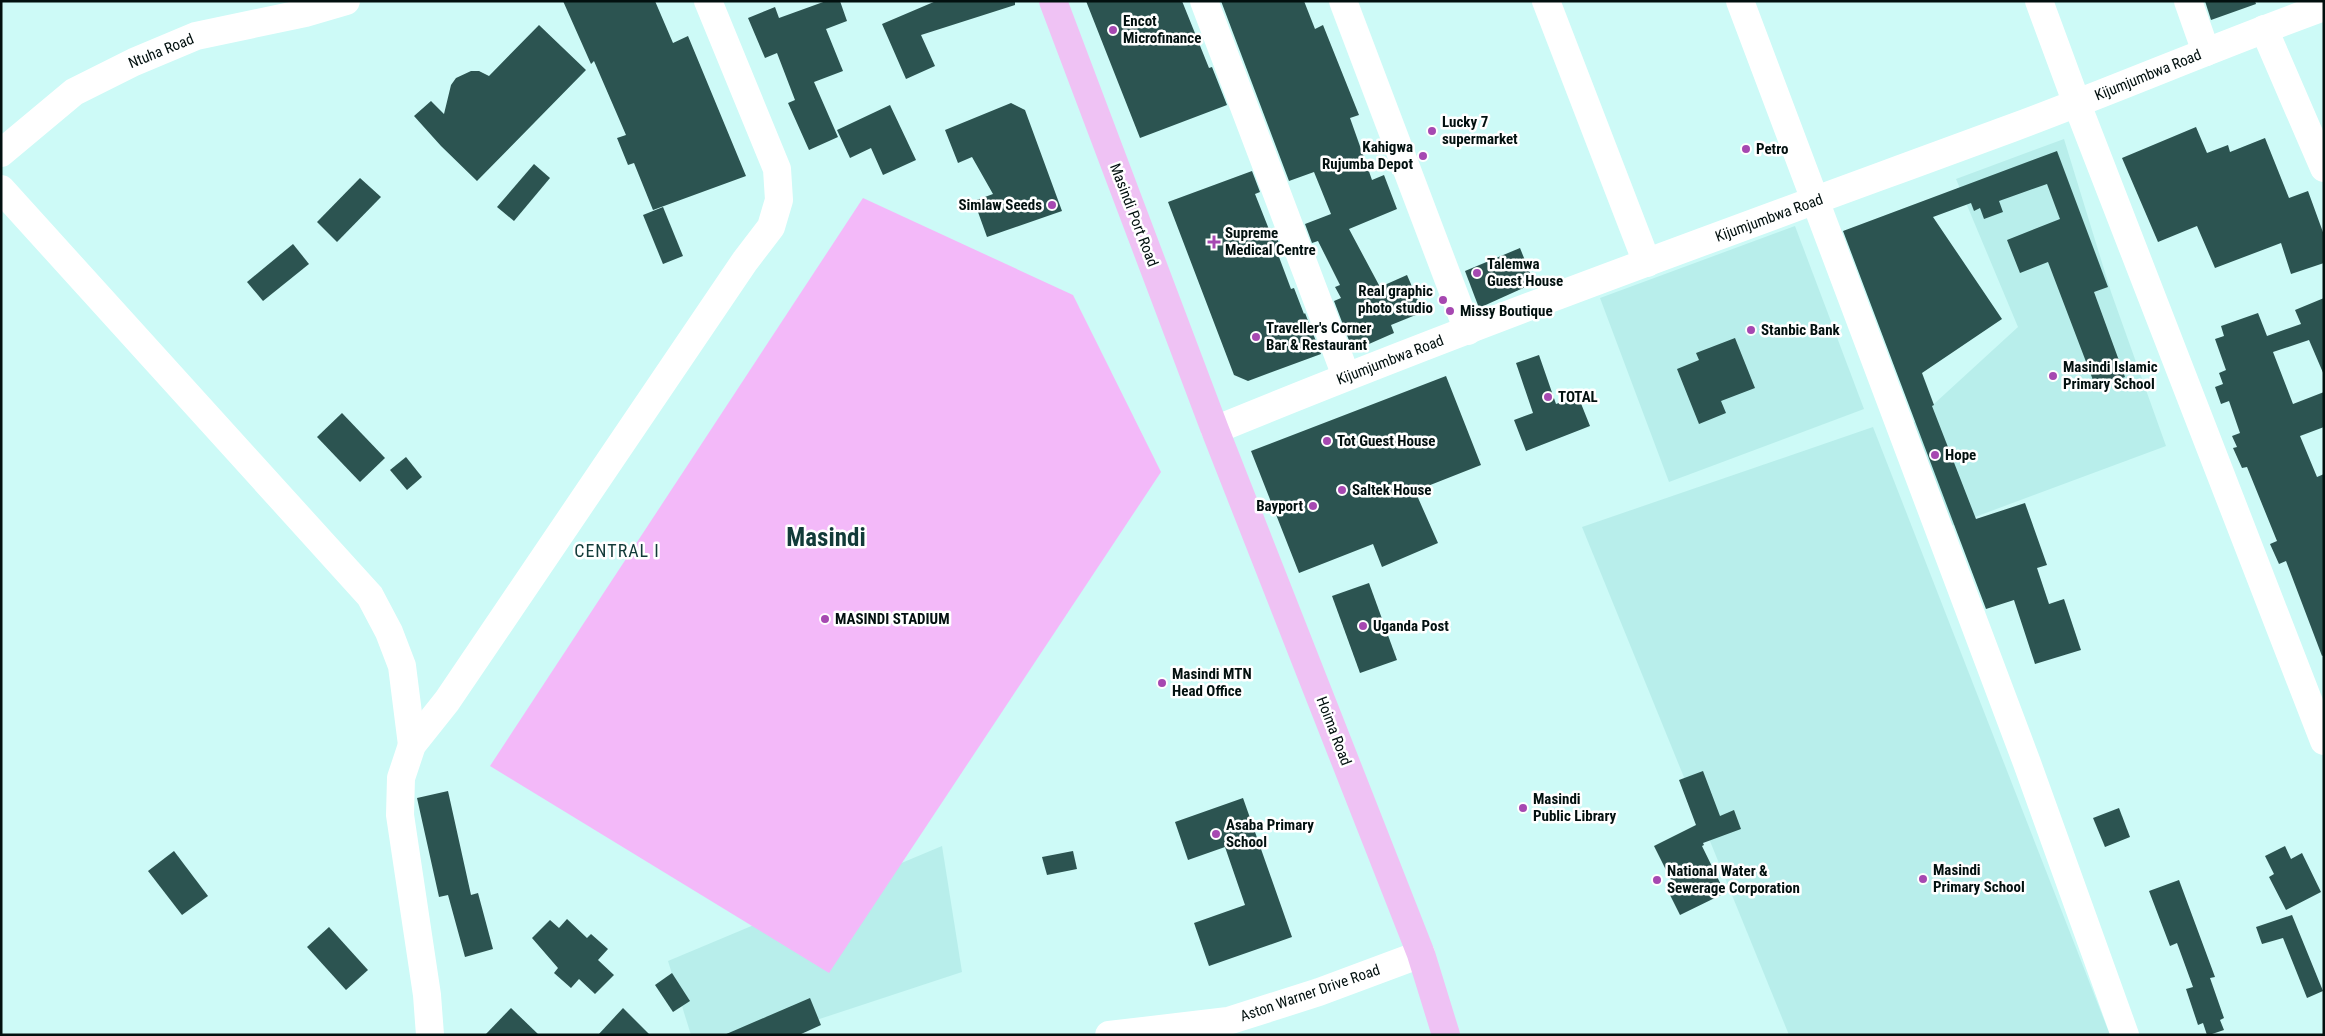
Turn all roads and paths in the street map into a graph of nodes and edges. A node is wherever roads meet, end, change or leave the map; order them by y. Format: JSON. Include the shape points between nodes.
{"nodes":[{"id":1,"x":346,"y":1,"type":"edge"},
{"id":2,"x":708,"y":1,"type":"edge"},
{"id":3,"x":1053,"y":1,"type":"edge"},
{"id":4,"x":1204,"y":1,"type":"edge"},
{"id":5,"x":1343,"y":1,"type":"edge"},
{"id":6,"x":1546,"y":1,"type":"edge"},
{"id":7,"x":1740,"y":1,"type":"edge"},
{"id":8,"x":2039,"y":1,"type":"edge"},
{"id":9,"x":2188,"y":1,"type":"edge"},
{"id":10,"x":2322,"y":1,"type":"edge"},
{"id":11,"x":2324,"y":7,"type":"edge"},
{"id":12,"x":2264,"y":29,"type":"junction"},
{"id":13,"x":2206,"y":52,"type":"junction"},
{"id":14,"x":2077,"y":104,"type":"junction"},
{"id":15,"x":1,"y":153,"type":"edge"},
{"id":16,"x":2324,"y":168,"type":"edge"},
{"id":17,"x":1,"y":189,"type":"edge"},
{"id":18,"x":1814,"y":201,"type":"junction"},
{"id":19,"x":1647,"y":263,"type":"junction"},
{"id":20,"x":1468,"y":330,"type":"junction"},
{"id":21,"x":1346,"y":376,"type":"junction"},
{"id":22,"x":1215,"y":430,"type":"junction"},
{"id":23,"x":2324,"y":741,"type":"edge"},
{"id":24,"x":412,"y":745,"type":"junction"},
{"id":25,"x":1421,"y":954,"type":"junction"},
{"id":26,"x":430,"y":1035,"type":"edge"},
{"id":27,"x":1109,"y":1035,"type":"edge"},
{"id":28,"x":1446,"y":1035,"type":"edge"},
{"id":29,"x":2125,"y":1035,"type":"edge"}],
"edges":[{"from":1,"to":15,"type":"street","name":"Ntuha Road","via":[[196,36],[134,62],[74,92]]},
{"from":2,"to":24,"type":"street","via":[[777,169],[778,200],[771,227],[447,701]]},
{"from":3,"to":22,"type":"main road","name":"Masindi Port Road"},
{"from":4,"to":21,"type":"street"},
{"from":5,"to":20,"type":"street"},
{"from":6,"to":19,"type":"street"},
{"from":7,"to":18,"type":"street"},
{"from":8,"to":14,"type":"street"},
{"from":9,"to":13,"type":"street"},
{"from":10,"to":11,"type":"street"},
{"from":11,"to":12,"type":"street","name":"Kijumjumbwa Road"},
{"from":12,"to":13,"type":"street","name":"Kijumjumbwa Road"},
{"from":12,"to":16,"type":"street"},
{"from":13,"to":14,"type":"street","name":"Kijumjumbwa Road"},
{"from":14,"to":18,"type":"street","name":"Kijumjumbwa Road"},
{"from":14,"to":23,"type":"street"},
{"from":17,"to":24,"type":"street","via":[[370,596],[402,666]]},
{"from":18,"to":19,"type":"street","name":"Kijumjumbwa Road"},
{"from":18,"to":29,"type":"street","via":[[2027,763]]},
{"from":19,"to":20,"type":"street","name":"Kijumjumbwa Road"},
{"from":20,"to":21,"type":"street","name":"Kijumjumbwa Road"},
{"from":21,"to":22,"type":"street","name":"Kijumjumbwa Road"},
{"from":22,"to":25,"type":"main road","name":"Hoima Road"},
{"from":24,"to":26,"type":"street","via":[[401,778],[400,815],[427,994]]},
{"from":25,"to":27,"type":"street","name":"Aston Warner Drive Road","via":[[1228,1021]]},
{"from":25,"to":28,"type":"main road","name":"Hoima Road"}]}
